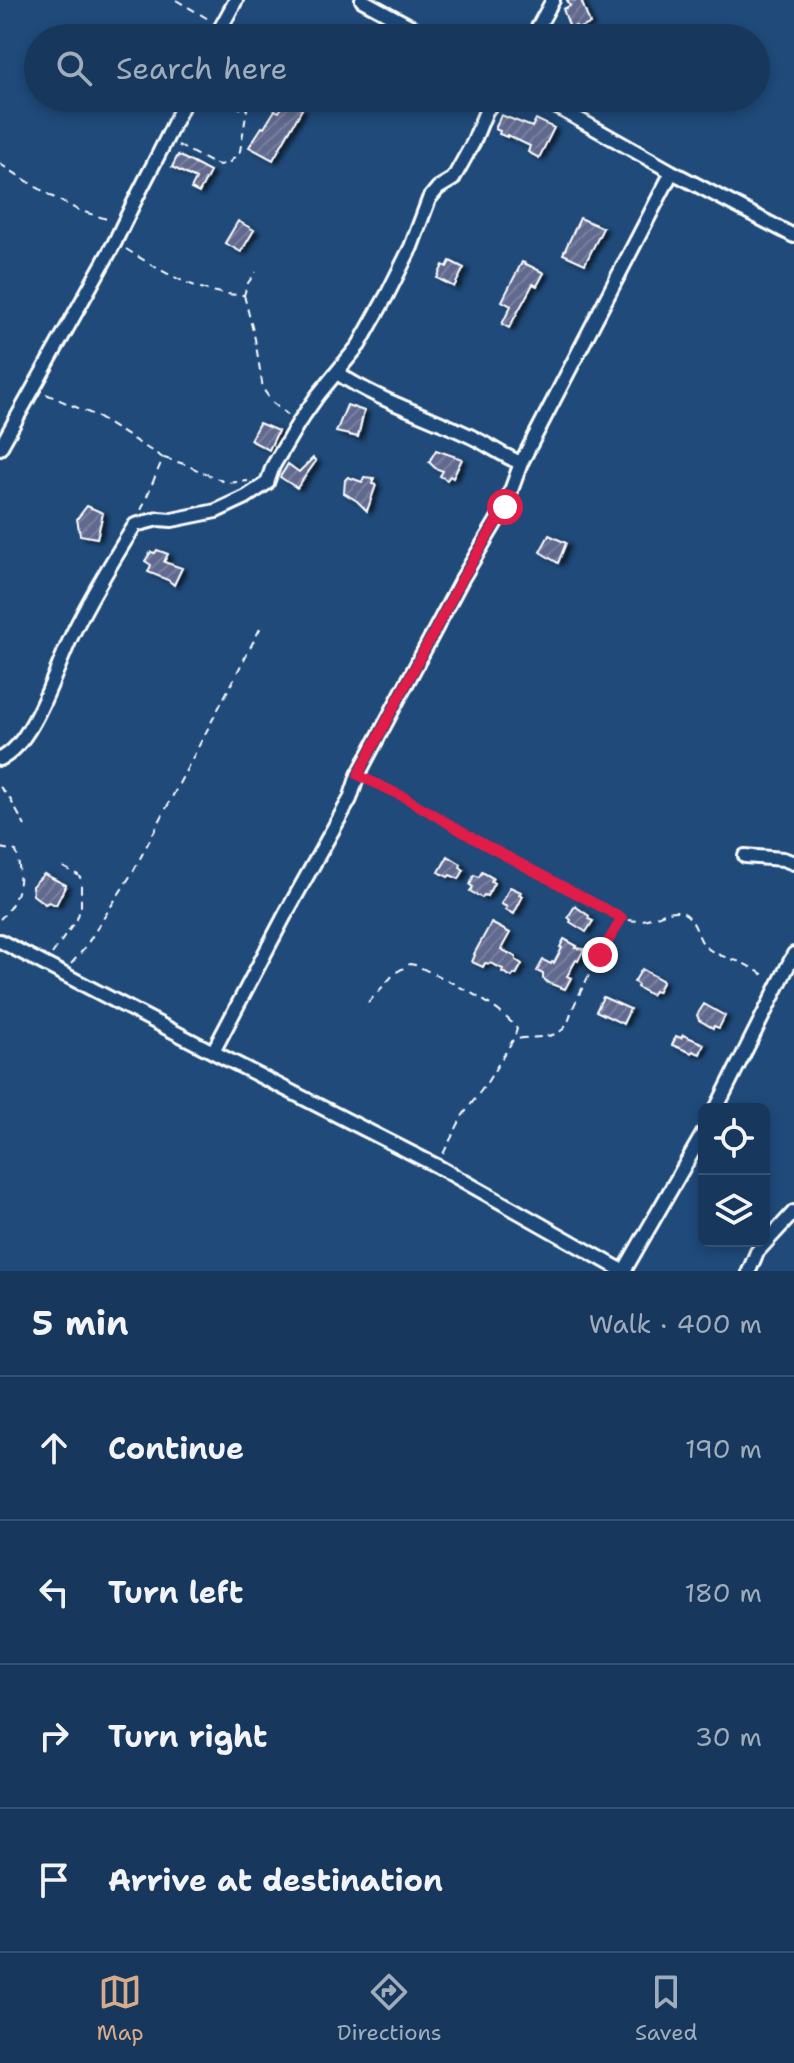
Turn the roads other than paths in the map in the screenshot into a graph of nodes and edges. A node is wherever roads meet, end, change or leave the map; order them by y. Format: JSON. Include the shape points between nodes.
{"nodes":[{"id":1,"x":236,"y":0,"type":"edge"},
{"id":2,"x":362,"y":0,"type":"edge"},
{"id":3,"x":553,"y":0,"type":"edge"},
{"id":4,"x":223,"y":24,"type":"edge"},
{"id":5,"x":406,"y":24,"type":"edge"},
{"id":6,"x":540,"y":24,"type":"edge"},
{"id":7,"x":180,"y":112,"type":"edge"},
{"id":8,"x":486,"y":112,"type":"edge"},
{"id":9,"x":566,"y":112,"type":"edge"},
{"id":10,"x":672,"y":172,"type":"junction"},
{"id":11,"x":794,"y":236,"type":"edge"},
{"id":12,"x":337,"y":373,"type":"junction"},
{"id":13,"x":0,"y":448,"type":"edge"},
{"id":14,"x":521,"y":463,"type":"junction"},
{"id":15,"x":4,"y":756,"type":"edge"},
{"id":16,"x":745,"y":856,"type":"dead end"},
{"id":17,"x":794,"y":863,"type":"edge"},
{"id":18,"x":0,"y":941,"type":"edge"},
{"id":19,"x":794,"y":954,"type":"edge"},
{"id":20,"x":213,"y":1052,"type":"junction"},
{"id":21,"x":719,"y":1103,"type":"edge"},
{"id":22,"x":698,"y":1142,"type":"edge"},
{"id":23,"x":794,"y":1212,"type":"edge"},
{"id":24,"x":624,"y":1271,"type":"edge"},
{"id":25,"x":749,"y":1271,"type":"edge"}],
"edges":[{"from":1,"to":4,"type":"street"},
{"from":2,"to":5,"type":"street"},
{"from":3,"to":6,"type":"street"},
{"from":7,"to":13,"type":"street","via":[[115,242]]},
{"from":8,"to":12,"type":"street","via":[[453,179],[429,199],[387,295]]},
{"from":9,"to":10,"type":"street"},
{"from":10,"to":11,"type":"street"},
{"from":10,"to":14,"type":"street"},
{"from":12,"to":14,"type":"street"},
{"from":12,"to":15,"type":"street","via":[[299,422],[267,483],[216,511],[135,525],[79,621],[24,739]]},
{"from":14,"to":20,"type":"street","via":[[505,507]]},
{"from":16,"to":17,"type":"street"},
{"from":18,"to":20,"type":"street"},
{"from":19,"to":21,"type":"street"},
{"from":20,"to":24,"type":"street","via":[[437,1166]]},
{"from":22,"to":24,"type":"street"},
{"from":23,"to":25,"type":"street","via":[[757,1252]]}]}
